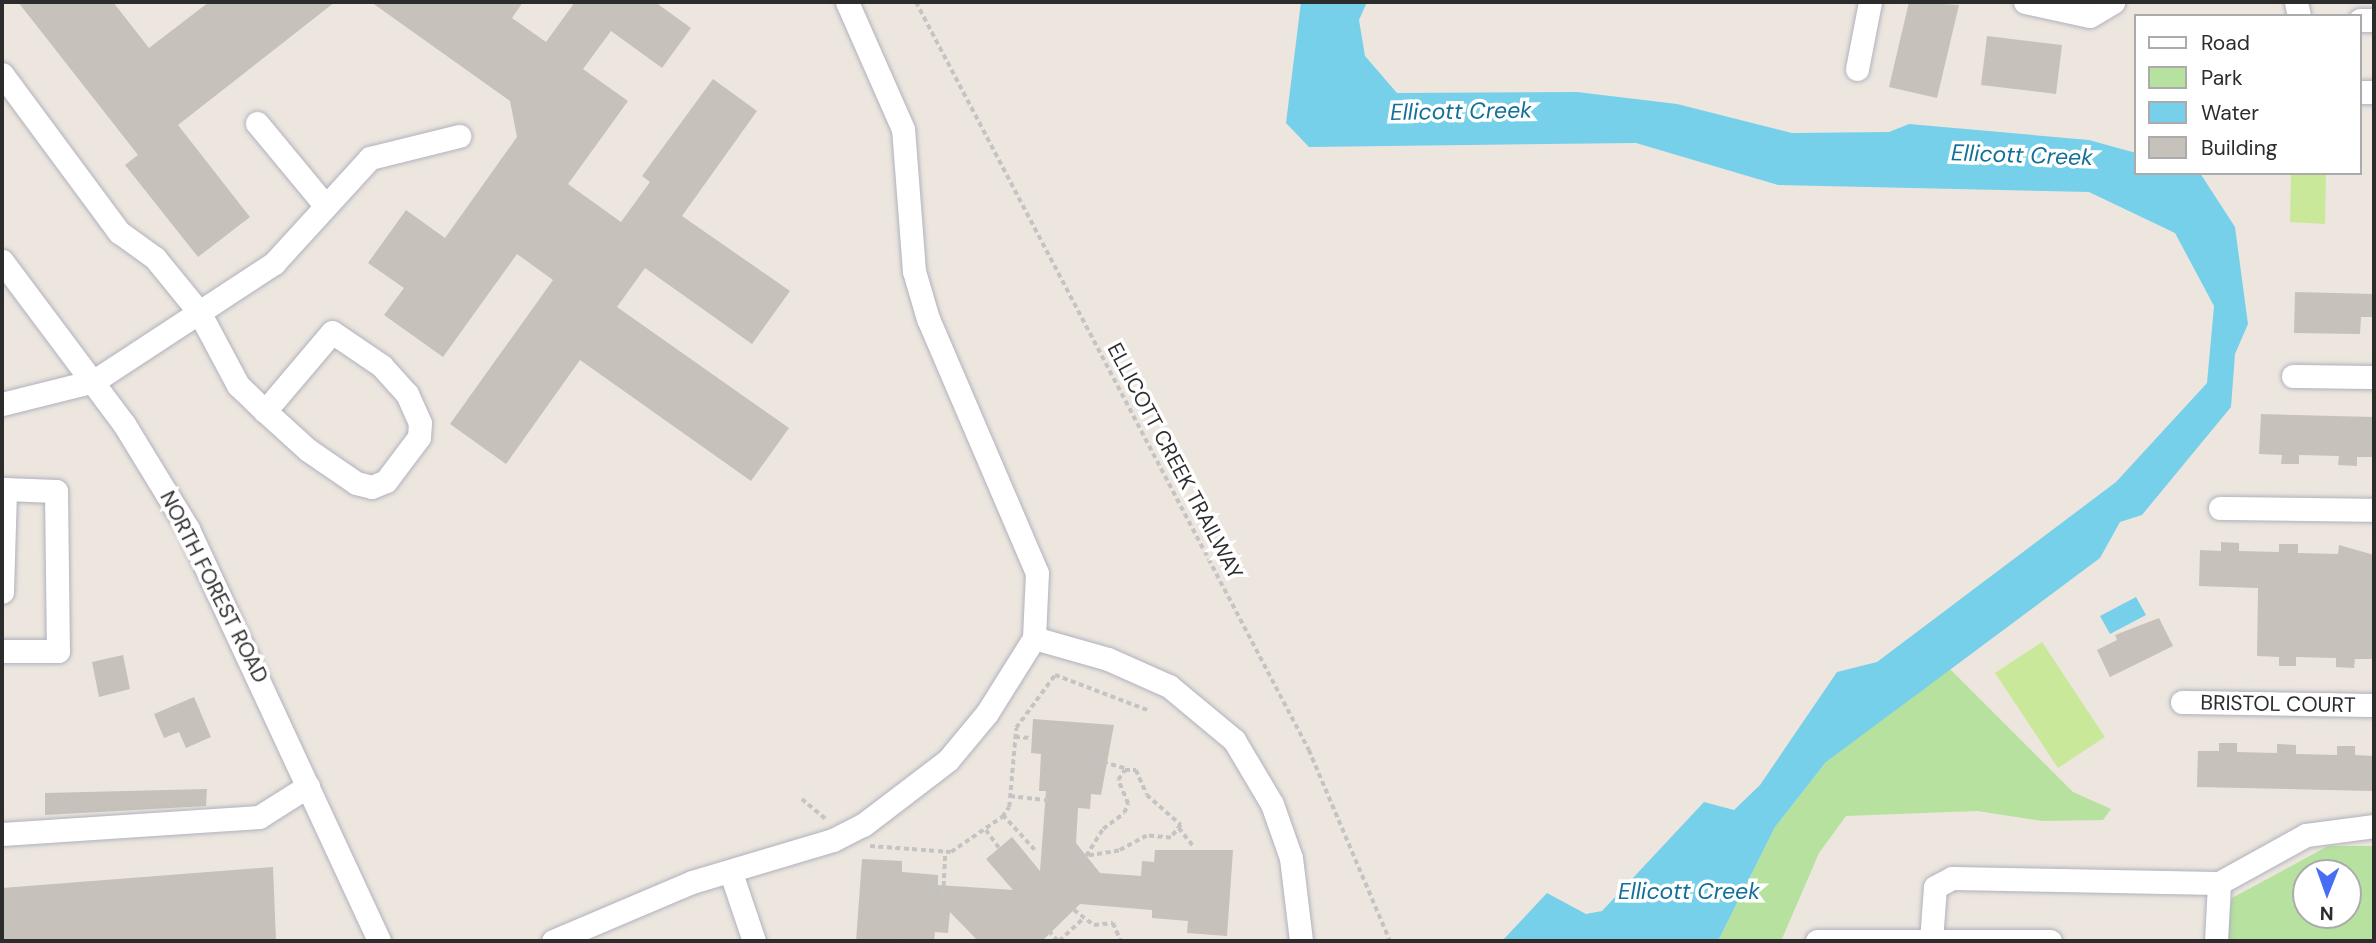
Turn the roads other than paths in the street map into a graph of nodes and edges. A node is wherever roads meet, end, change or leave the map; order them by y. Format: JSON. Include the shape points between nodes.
{"nodes":[{"id":1,"x":847,"y":2,"type":"edge"},
{"id":2,"x":1870,"y":2,"type":"edge"},
{"id":3,"x":2025,"y":2,"type":"edge"},
{"id":4,"x":2113,"y":2,"type":"edge"},
{"id":5,"x":1857,"y":69,"type":"dead end"},
{"id":6,"x":2,"y":74,"type":"edge"},
{"id":7,"x":257,"y":123,"type":"dead end"},
{"id":8,"x":459,"y":136,"type":"dead end"},
{"id":9,"x":324,"y":204,"type":"junction"},
{"id":10,"x":2,"y":261,"type":"edge"},
{"id":11,"x":198,"y":312,"type":"junction"},
{"id":12,"x":2293,"y":376,"type":"dead end"},
{"id":13,"x":2374,"y":377,"type":"edge"},
{"id":14,"x":94,"y":381,"type":"junction"},
{"id":15,"x":2,"y":404,"type":"edge"},
{"id":16,"x":265,"y":411,"type":"junction"},
{"id":17,"x":2220,"y":508,"type":"dead end"},
{"id":18,"x":2374,"y":510,"type":"edge"},
{"id":19,"x":3,"y":514,"type":"edge"},
{"id":20,"x":2,"y":592,"type":"edge"},
{"id":21,"x":1034,"y":638,"type":"junction"},
{"id":22,"x":2,"y":651,"type":"edge"},
{"id":23,"x":2182,"y":702,"type":"dead end"},
{"id":24,"x":2374,"y":705,"type":"edge"},
{"id":25,"x":308,"y":786,"type":"junction"},
{"id":26,"x":2374,"y":826,"type":"edge"},
{"id":27,"x":2,"y":834,"type":"edge"},
{"id":28,"x":731,"y":873,"type":"junction"},
{"id":29,"x":2219,"y":883,"type":"junction"},
{"id":30,"x":1931,"y":940,"type":"edge"},
{"id":31,"x":379,"y":941,"type":"edge"},
{"id":32,"x":553,"y":941,"type":"edge"},
{"id":33,"x":754,"y":941,"type":"edge"},
{"id":34,"x":1301,"y":941,"type":"edge"},
{"id":35,"x":1817,"y":941,"type":"edge"},
{"id":36,"x":2050,"y":941,"type":"edge"},
{"id":37,"x":2216,"y":941,"type":"edge"}],
"edges":[{"from":1,"to":21,"type":"street","via":[[903,129],[914,271],[928,319],[1037,573]]},
{"from":2,"to":5,"type":"street"},
{"from":3,"to":4,"type":"street","via":[[2090,16]]},
{"from":6,"to":11,"type":"street","via":[[119,232],[155,258]]},
{"from":7,"to":9,"type":"street"},
{"from":8,"to":9,"type":"street","via":[[370,158]]},
{"from":9,"to":11,"type":"street","via":[[274,263]]},
{"from":10,"to":14,"type":"street","name":"NORTH FOREST ROAD"},
{"from":11,"to":14,"type":"street"},
{"from":11,"to":16,"type":"street","via":[[238,385]]},
{"from":12,"to":13,"type":"street"},
{"from":14,"to":15,"type":"street"},
{"from":14,"to":25,"type":"street","name":"NORTH FOREST ROAD","via":[[188,529]]},
{"from":16,"to":16,"type":"street","via":[[332,332],[382,366],[407,394],[420,422],[419,437],[386,481],[372,487],[356,483]]},
{"from":17,"to":18,"type":"street"},
{"from":19,"to":20,"type":"street"},
{"from":19,"to":22,"type":"street","via":[[5,489],[56,491],[61,501],[58,650]]},
{"from":21,"to":28,"type":"street","via":[[987,713],[948,760],[845,834]]},
{"from":21,"to":34,"type":"street","via":[[1108,659],[1169,686],[1234,740],[1272,804],[1291,858]]},
{"from":23,"to":24,"type":"street","name":"BRISTOL COURT"},
{"from":25,"to":27,"type":"street","via":[[260,817]]},
{"from":25,"to":31,"type":"street","name":"NORTH FOREST ROAD"},
{"from":26,"to":29,"type":"street","via":[[2306,835]]},
{"from":28,"to":32,"type":"street","via":[[626,907]]},
{"from":28,"to":33,"type":"street"},
{"from":29,"to":30,"type":"street","via":[[1952,878],[1935,887]]},
{"from":29,"to":37,"type":"street"},
{"from":30,"to":35,"type":"street"},
{"from":30,"to":36,"type":"street"}]}
